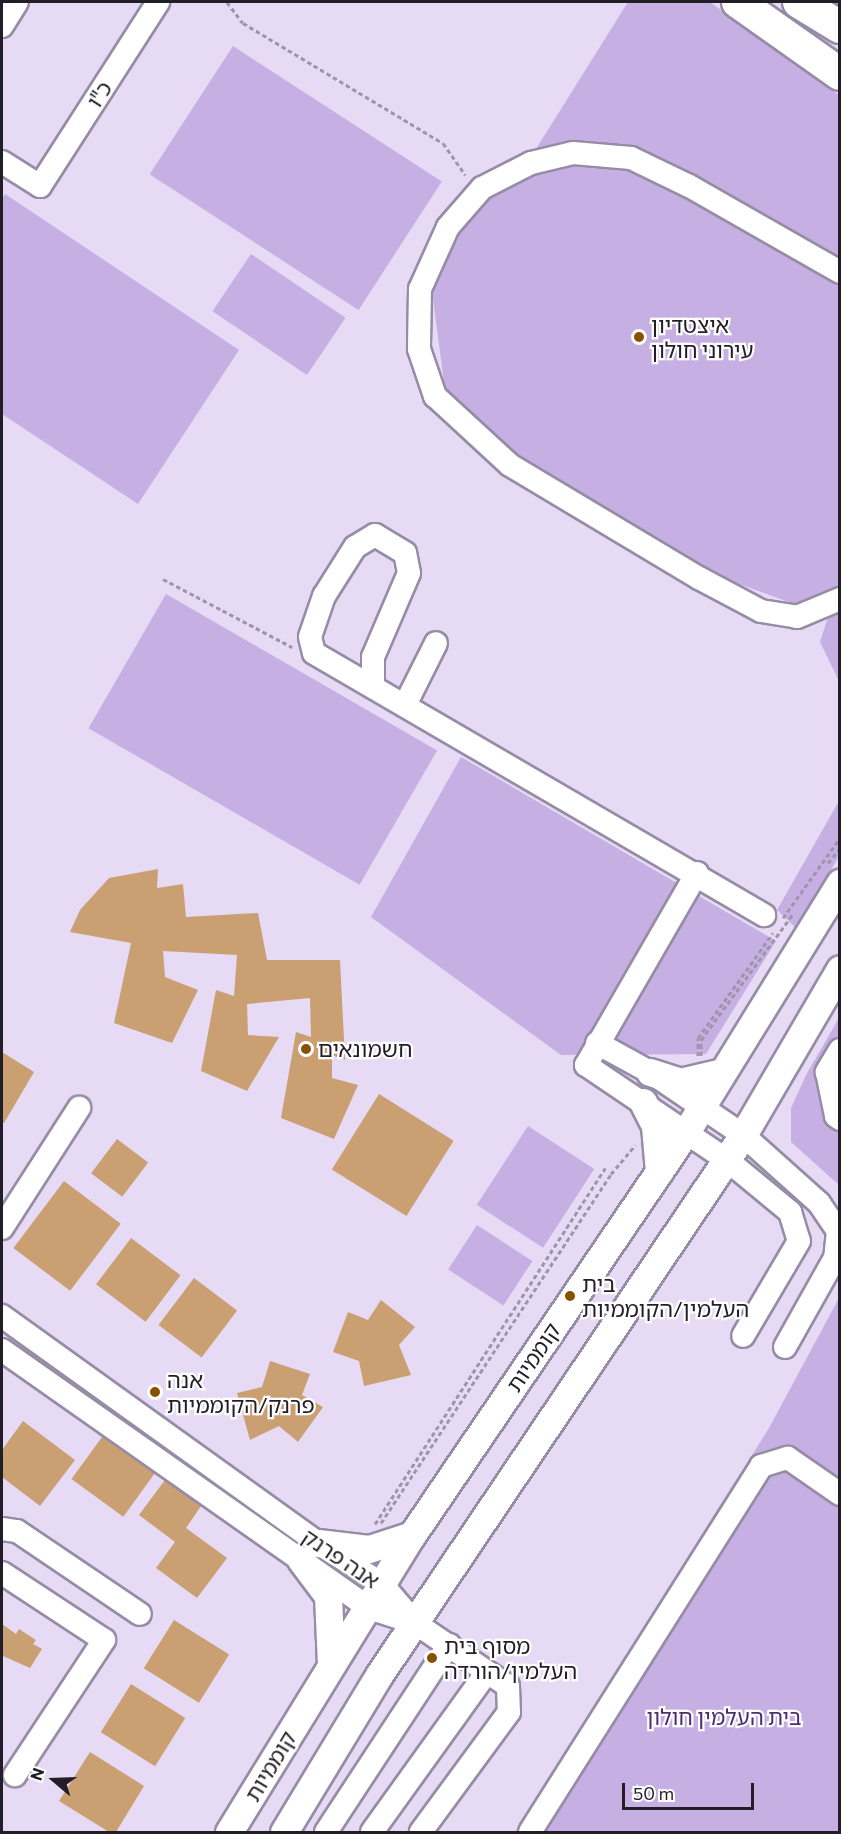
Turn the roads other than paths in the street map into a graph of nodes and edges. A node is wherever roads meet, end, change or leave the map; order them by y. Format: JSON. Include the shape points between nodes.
{"nodes":[{"id":1,"x":17,"y":2,"type":"edge"},
{"id":2,"x":158,"y":2,"type":"edge"},
{"id":3,"x":738,"y":2,"type":"edge"},
{"id":4,"x":799,"y":2,"type":"edge"},
{"id":5,"x":2,"y":26,"type":"edge"},
{"id":6,"x":840,"y":27,"type":"edge"},
{"id":7,"x":840,"y":74,"type":"edge"},
{"id":8,"x":2,"y":162,"type":"edge"},
{"id":9,"x":840,"y":272,"type":"edge"},
{"id":10,"x":840,"y":599,"type":"edge"},
{"id":11,"x":436,"y":643,"type":"dead end"},
{"id":12,"x":373,"y":685,"type":"junction"},
{"id":13,"x":405,"y":705,"type":"junction"},
{"id":14,"x":697,"y":873,"type":"junction"},
{"id":15,"x":840,"y":884,"type":"edge"},
{"id":16,"x":764,"y":915,"type":"dead end"},
{"id":17,"x":840,"y":969,"type":"edge"},
{"id":18,"x":597,"y":1043,"type":"junction"},
{"id":19,"x":840,"y":1050,"type":"edge"},
{"id":20,"x":650,"y":1072,"type":"junction"},
{"id":21,"x":706,"y":1075,"type":"junction"},
{"id":22,"x":643,"y":1102,"type":"junction"},
{"id":23,"x":700,"y":1107,"type":"junction"},
{"id":24,"x":79,"y":1108,"type":"dead end"},
{"id":25,"x":840,"y":1119,"type":"edge"},
{"id":26,"x":686,"y":1132,"type":"junction"},
{"id":27,"x":743,"y":1136,"type":"junction"},
{"id":28,"x":727,"y":1160,"type":"junction"},
{"id":29,"x":659,"y":1172,"type":"junction"},
{"id":30,"x":2,"y":1228,"type":"edge"},
{"id":31,"x":2,"y":1316,"type":"edge"},
{"id":32,"x":743,"y":1336,"type":"dead end"},
{"id":33,"x":785,"y":1347,"type":"dead end"},
{"id":34,"x":2,"y":1350,"type":"edge"},
{"id":35,"x":840,"y":1494,"type":"edge"},
{"id":36,"x":2,"y":1529,"type":"edge"},
{"id":37,"x":412,"y":1535,"type":"junction"},
{"id":38,"x":310,"y":1551,"type":"junction"},
{"id":39,"x":2,"y":1573,"type":"edge"},
{"id":40,"x":382,"y":1584,"type":"junction"},
{"id":41,"x":369,"y":1608,"type":"junction"},
{"id":42,"x":140,"y":1614,"type":"dead end"},
{"id":43,"x":415,"y":1623,"type":"junction"},
{"id":44,"x":449,"y":1645,"type":"junction"},
{"id":45,"x":331,"y":1665,"type":"junction"},
{"id":46,"x":487,"y":1672,"type":"junction"},
{"id":47,"x":15,"y":1775,"type":"dead end"},
{"id":48,"x":286,"y":1832,"type":"edge"},
{"id":49,"x":229,"y":1833,"type":"edge"},
{"id":50,"x":326,"y":1833,"type":"edge"},
{"id":51,"x":372,"y":1833,"type":"edge"},
{"id":52,"x":421,"y":1833,"type":"edge"},
{"id":53,"x":530,"y":1833,"type":"edge"}],
"edges":[{"from":1,"to":5,"type":"street"},
{"from":2,"to":8,"type":"street","name":"כ\"ו","via":[[40,186]]},
{"from":3,"to":7,"type":"highway"},
{"from":4,"to":6,"type":"highway"},
{"from":9,"to":10,"type":"street","via":[[690,186],[631,158],[573,153],[531,163],[482,188],[448,227],[420,289],[419,349],[427,399],[510,465],[699,578],[761,611],[797,617]]},
{"from":11,"to":13,"type":"street"},
{"from":12,"to":12,"type":"street","via":[[373,657],[409,573],[405,553],[374,529],[355,547],[324,596],[310,637],[314,653]]},
{"from":12,"to":13,"type":"street"},
{"from":13,"to":14,"type":"street"},
{"from":14,"to":16,"type":"street"},
{"from":14,"to":18,"type":"street"},
{"from":15,"to":21,"type":"main road","name":"קוממיות"},
{"from":17,"to":27,"type":"main road","name":"קוממיות"},
{"from":18,"to":20,"type":"street"},
{"from":18,"to":22,"type":"street","via":[[586,1065]]},
{"from":19,"to":25,"type":"street","via":[[826,1072]]},
{"from":20,"to":21,"type":"main road","via":[[680,1082]]},
{"from":20,"to":23,"type":"street"},
{"from":21,"to":23,"type":"main road","name":"קוממיות"},
{"from":22,"to":26,"type":"street"},
{"from":22,"to":29,"type":"main road","via":[[655,1126]]},
{"from":23,"to":26,"type":"main road","name":"קוממיות"},
{"from":23,"to":27,"type":"street"},
{"from":24,"to":30,"type":"street"},
{"from":26,"to":28,"type":"street"},
{"from":26,"to":29,"type":"main road","name":"קוממיות"},
{"from":27,"to":28,"type":"main road","name":"קוממיות"},
{"from":27,"to":33,"type":"street","via":[[819,1203],[838,1231],[835,1258]]},
{"from":28,"to":32,"type":"street","via":[[790,1212],[799,1241]]},
{"from":28,"to":43,"type":"main road","name":"קוממיות"},
{"from":29,"to":37,"type":"main road","name":"קוממיות"},
{"from":31,"to":38,"type":"street","name":"אנה פרנק"},
{"from":34,"to":38,"type":"street","name":"אנה פרנק"},
{"from":35,"to":53,"type":"street","via":[[788,1458],[761,1466]]},
{"from":36,"to":42,"type":"street","via":[[17,1531]]},
{"from":37,"to":38,"type":"main road","via":[[364,1548]]},
{"from":37,"to":40,"type":"main road","name":"קוממיות"},
{"from":38,"to":40,"type":"street","name":"אנה פרנק"},
{"from":38,"to":41,"type":"street","name":"אנה פרנק"},
{"from":38,"to":45,"type":"main road","via":[[328,1596]]},
{"from":39,"to":47,"type":"street","via":[[104,1640]]},
{"from":40,"to":41,"type":"main road","name":"קוממיות"},
{"from":40,"to":43,"type":"street","name":"אנה פרנק"},
{"from":41,"to":43,"type":"street","name":"אנה פרנק"},
{"from":41,"to":45,"type":"main road","name":"קוממיות"},
{"from":43,"to":44,"type":"street"},
{"from":43,"to":48,"type":"main road","name":"קוממיות"},
{"from":44,"to":46,"type":"street"},
{"from":44,"to":50,"type":"street"},
{"from":45,"to":49,"type":"main road","name":"קוממיות"},
{"from":46,"to":51,"type":"street"},
{"from":46,"to":52,"type":"street","via":[[508,1686],[508,1712]]}]}
